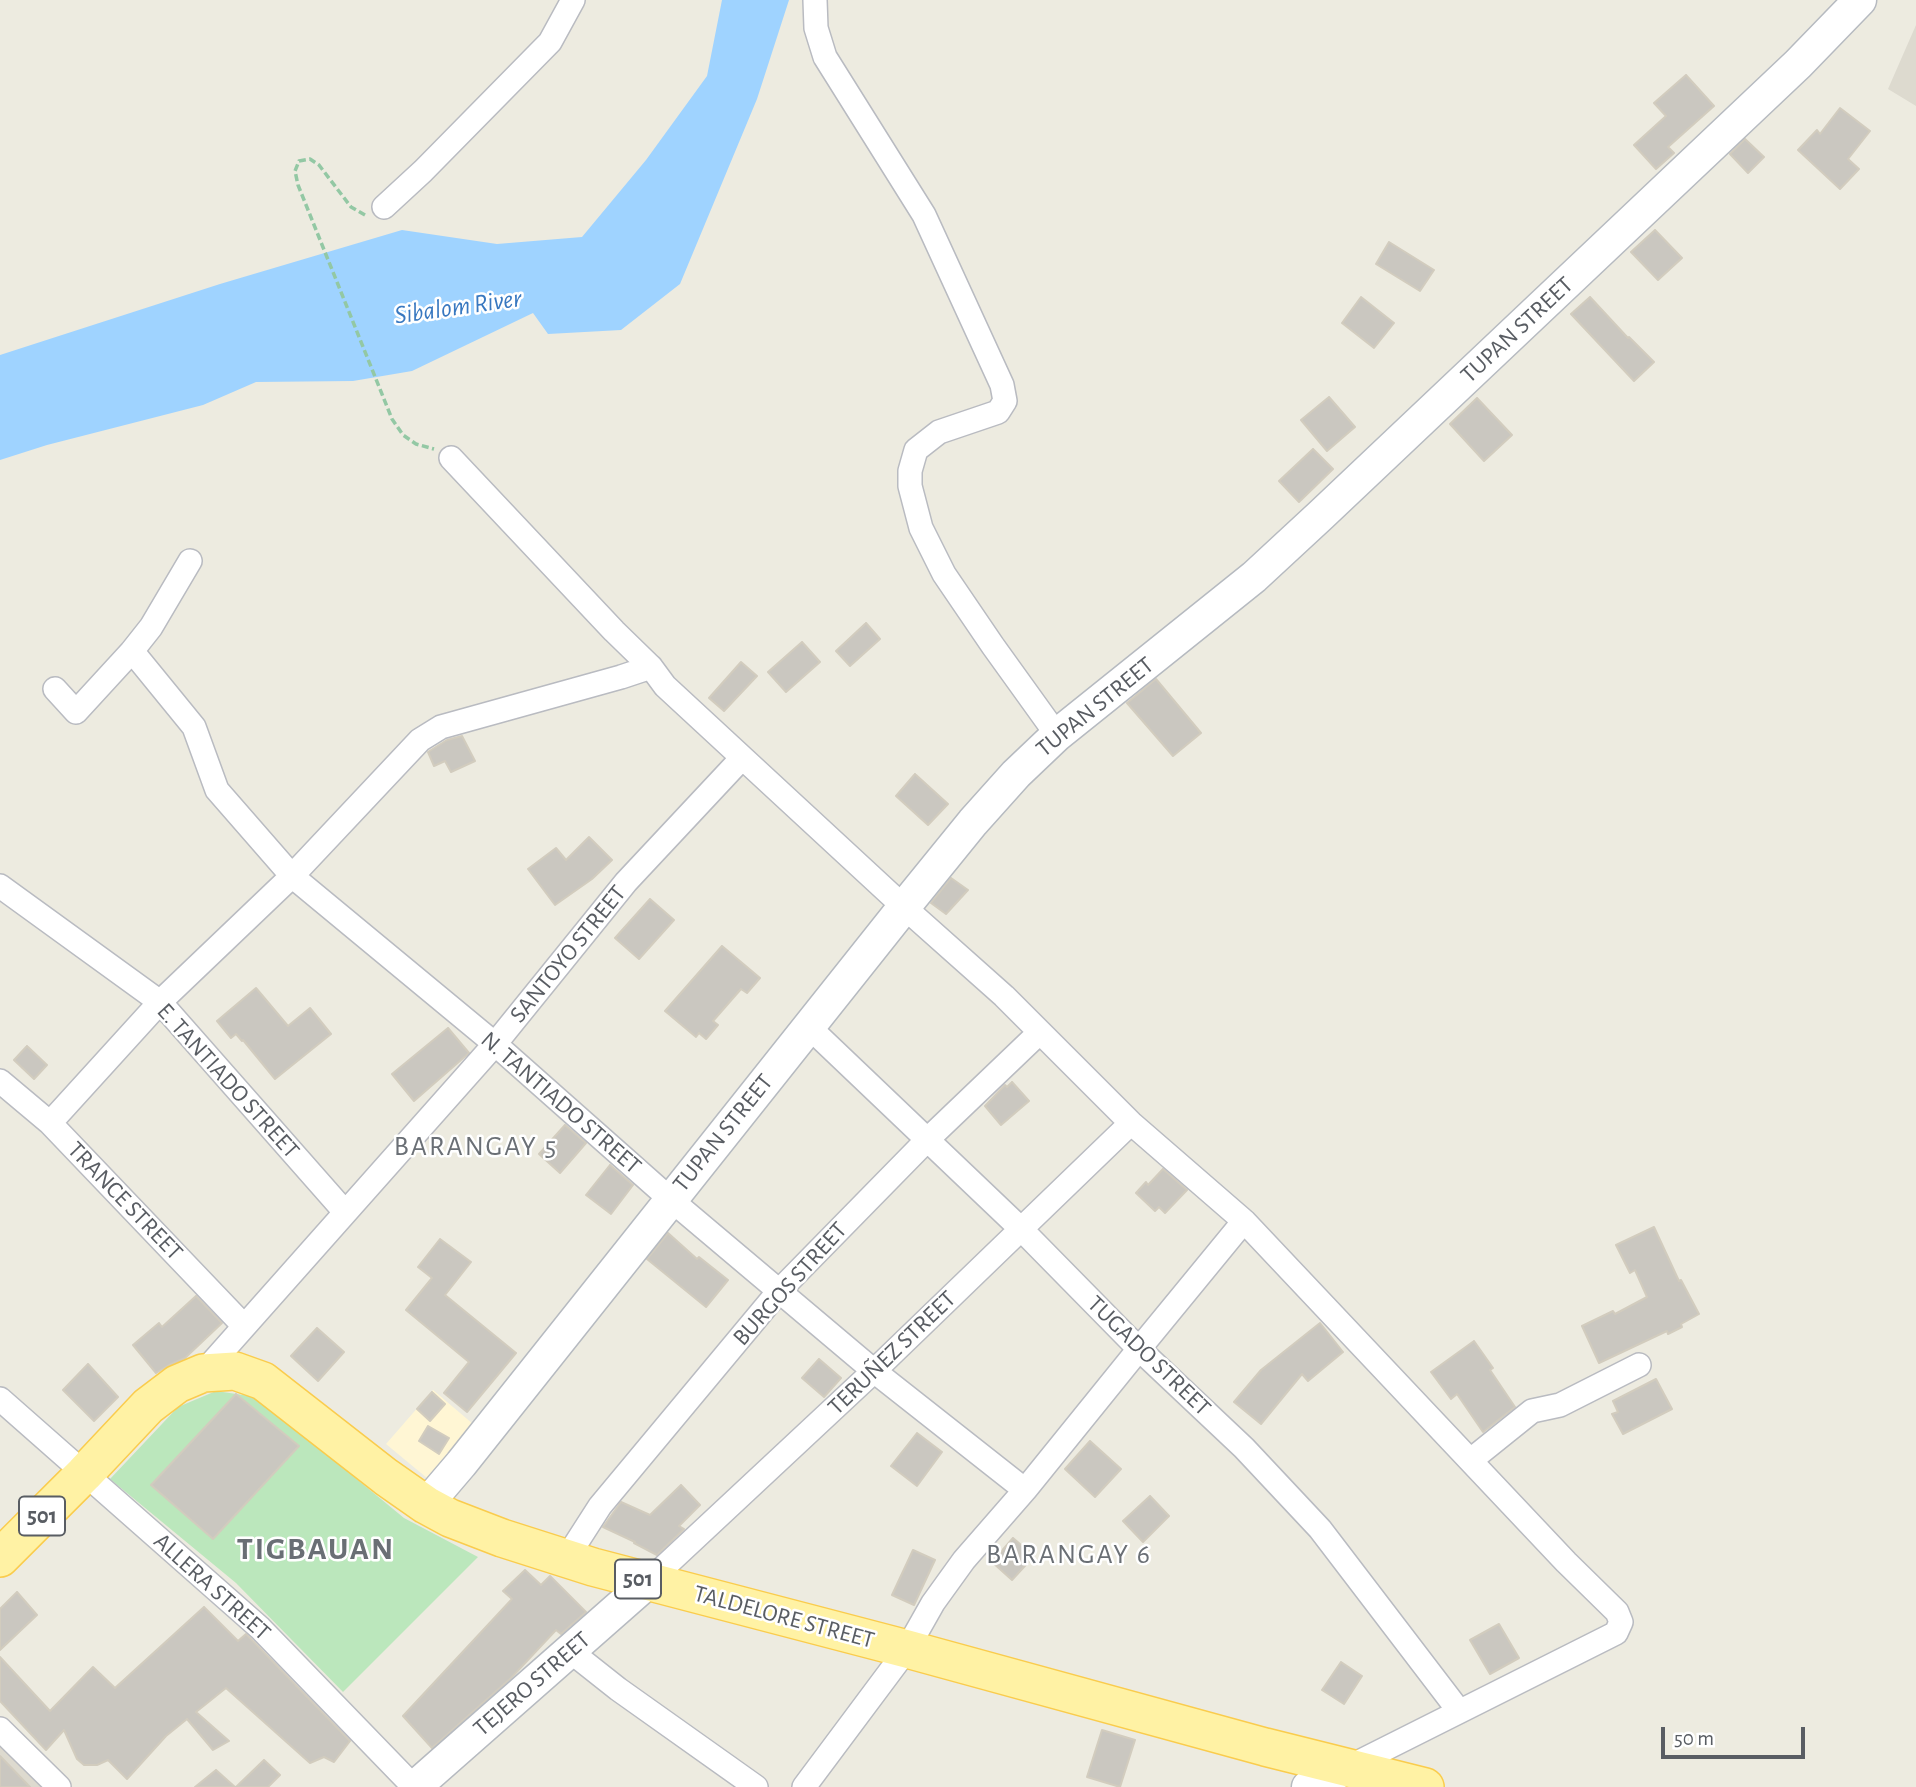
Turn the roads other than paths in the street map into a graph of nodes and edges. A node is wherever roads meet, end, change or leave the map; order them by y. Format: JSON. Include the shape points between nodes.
{"nodes":[{"id":1,"x":573,"y":0,"type":"edge"},
{"id":2,"x":815,"y":0,"type":"edge"},
{"id":3,"x":1860,"y":0,"type":"edge"},
{"id":4,"x":384,"y":207,"type":"road end"},
{"id":5,"x":451,"y":458,"type":"road end"},
{"id":6,"x":190,"y":561,"type":"dead end"},
{"id":7,"x":132,"y":651,"type":"junction"},
{"id":8,"x":651,"y":667,"type":"junction"},
{"id":9,"x":55,"y":688,"type":"dead end"},
{"id":10,"x":1057,"y":735,"type":"junction"},
{"id":11,"x":742,"y":758,"type":"junction"},
{"id":12,"x":292,"y":876,"type":"junction"},
{"id":13,"x":0,"y":886,"type":"edge"},
{"id":14,"x":904,"y":907,"type":"junction"},
{"id":15,"x":160,"y":1002,"type":"junction"},
{"id":16,"x":809,"y":1027,"type":"junction"},
{"id":17,"x":1040,"y":1032,"type":"junction"},
{"id":18,"x":495,"y":1044,"type":"junction"},
{"id":19,"x":0,"y":1081,"type":"edge"},
{"id":20,"x":50,"y":1123,"type":"junction"},
{"id":21,"x":1131,"y":1123,"type":"junction"},
{"id":22,"x":927,"y":1140,"type":"junction"},
{"id":23,"x":670,"y":1199,"type":"junction"},
{"id":24,"x":345,"y":1212,"type":"junction"},
{"id":25,"x":1244,"y":1221,"type":"junction"},
{"id":26,"x":1021,"y":1229,"type":"junction"},
{"id":27,"x":779,"y":1290,"type":"junction"},
{"id":28,"x":244,"y":1326,"type":"junction"},
{"id":29,"x":1139,"y":1349,"type":"junction"},
{"id":30,"x":1639,"y":1365,"type":"dead end"},
{"id":31,"x":874,"y":1371,"type":"junction"},
{"id":32,"x":203,"y":1373,"type":"junction"},
{"id":33,"x":0,"y":1399,"type":"edge"},
{"id":34,"x":1471,"y":1460,"type":"junction"},
{"id":35,"x":84,"y":1474,"type":"junction"},
{"id":36,"x":1025,"y":1490,"type":"junction"},
{"id":37,"x":426,"y":1505,"type":"junction"},
{"id":38,"x":0,"y":1558,"type":"edge"},
{"id":39,"x":566,"y":1559,"type":"junction"},
{"id":40,"x":649,"y":1581,"type":"junction"},
{"id":41,"x":907,"y":1649,"type":"junction"},
{"id":42,"x":570,"y":1651,"type":"junction"},
{"id":43,"x":1459,"y":1712,"type":"junction"},
{"id":44,"x":0,"y":1729,"type":"edge"},
{"id":45,"x":1347,"y":1768,"type":"junction"},
{"id":46,"x":59,"y":1787,"type":"edge"},
{"id":47,"x":414,"y":1787,"type":"edge"},
{"id":48,"x":756,"y":1787,"type":"edge"},
{"id":49,"x":804,"y":1787,"type":"edge"},
{"id":50,"x":1308,"y":1787,"type":"edge"},
{"id":51,"x":1425,"y":1787,"type":"edge"}],
"edges":[{"from":1,"to":4,"type":"street","via":[[550,42]]},
{"from":2,"to":10,"type":"street","via":[[816,28],[825,58],[924,215],[1002,385],[1004,401],[998,412],[939,432],[916,450],[910,486],[921,528],[944,574]]},
{"from":3,"to":10,"type":"main road","name":"TUPAN STREET","via":[[1789,73],[1302,533]]},
{"from":5,"to":8,"type":"street"},
{"from":6,"to":7,"type":"street"},
{"from":7,"to":9,"type":"street","via":[[76,712]]},
{"from":7,"to":12,"type":"street","name":"N. TANTIADO STREET","via":[[194,727],[216,790]]},
{"from":8,"to":11,"type":"street","via":[[665,686]]},
{"from":8,"to":12,"type":"street","via":[[441,727],[420,740]]},
{"from":10,"to":14,"type":"main road","name":"TUPAN STREET","via":[[973,822]]},
{"from":11,"to":14,"type":"street"},
{"from":11,"to":18,"type":"street","name":"SANTOYO STREET","via":[[626,882]]},
{"from":12,"to":15,"type":"street"},
{"from":12,"to":18,"type":"street","name":"N. TANTIADO STREET"},
{"from":13,"to":15,"type":"street","name":"E. TANTIADO STREET"},
{"from":14,"to":16,"type":"main road","name":"TUPAN STREET"},
{"from":14,"to":17,"type":"street"},
{"from":15,"to":20,"type":"street"},
{"from":15,"to":24,"type":"street","name":"E. TANTIADO STREET"},
{"from":16,"to":22,"type":"street","name":"TUGADO STREET"},
{"from":16,"to":23,"type":"main road","name":"TUPAN STREET"},
{"from":17,"to":21,"type":"street"},
{"from":17,"to":22,"type":"street","name":"BURGOS STREET"},
{"from":18,"to":23,"type":"street","name":"N. TANTIADO STREET"},
{"from":18,"to":24,"type":"street","name":"SANTOYO STREET"},
{"from":19,"to":20,"type":"street","name":"TRANCE STREET"},
{"from":20,"to":28,"type":"street","name":"TRANCE STREET"},
{"from":21,"to":25,"type":"street"},
{"from":21,"to":26,"type":"street","name":"TERUÑEZ STREET"},
{"from":22,"to":26,"type":"street","name":"TUGADO STREET"},
{"from":22,"to":27,"type":"street","name":"BURGOS STREET"},
{"from":23,"to":27,"type":"street","name":"N. TANTIADO STREET"},
{"from":23,"to":37,"type":"main road","name":"TUPAN STREET"},
{"from":24,"to":28,"type":"street","name":"SANTOYO STREET"},
{"from":25,"to":29,"type":"street"},
{"from":25,"to":34,"type":"street"},
{"from":26,"to":29,"type":"street","name":"TUGADO STREET"},
{"from":26,"to":31,"type":"street","name":"TERUÑEZ STREET"},
{"from":27,"to":31,"type":"street","name":"N. TANTIADO STREET"},
{"from":27,"to":39,"type":"street","name":"BURGOS STREET","via":[[600,1506]]},
{"from":28,"to":32,"type":"street","name":"SANTOYO STREET"},
{"from":29,"to":36,"type":"street"},
{"from":29,"to":43,"type":"street","name":"TUGADO STREET","via":[[1244,1448],[1320,1529]]},
{"from":30,"to":34,"type":"street","via":[[1560,1405],[1532,1411]]},
{"from":31,"to":36,"type":"street","name":"N. TANTIADO STREET"},
{"from":31,"to":40,"type":"street","name":"TERUÑEZ STREET"},
{"from":32,"to":35,"type":"main road","name":"TALDELORE STREET","number":"501","via":[[177,1384],[148,1406]]},
{"from":32,"to":37,"type":"main road","name":"TALDELORE STREET","number":"501","via":[[235,1371],[262,1381]]},
{"from":33,"to":35,"type":"street","name":"ALLERA STREET"},
{"from":34,"to":43,"type":"street","via":[[1617,1612],[1621,1622],[1616,1633]]},
{"from":35,"to":38,"type":"main road","name":"TALDELORE STREET","number":"501"},
{"from":35,"to":47,"type":"street","name":"ALLERA STREET","via":[[260,1628]]},
{"from":36,"to":41,"type":"street","via":[[964,1560]]},
{"from":37,"to":39,"type":"main road","name":"TALDELORE STREET","number":"501"},
{"from":39,"to":40,"type":"main road","name":"TALDELORE STREET","number":"501"},
{"from":40,"to":41,"type":"main road","name":"TALDELORE STREET","number":"501"},
{"from":40,"to":42,"type":"main road","name":"TEJERO STREET"},
{"from":41,"to":45,"type":"main road","name":"TALDELORE STREET","number":"501"},
{"from":41,"to":49,"type":"street"},
{"from":42,"to":47,"type":"main road","name":"TEJERO STREET"},
{"from":42,"to":48,"type":"street"},
{"from":43,"to":45,"type":"street"},
{"from":44,"to":46,"type":"street"},
{"from":45,"to":50,"type":"main road"},
{"from":45,"to":51,"type":"main road","number":"501"}]}
